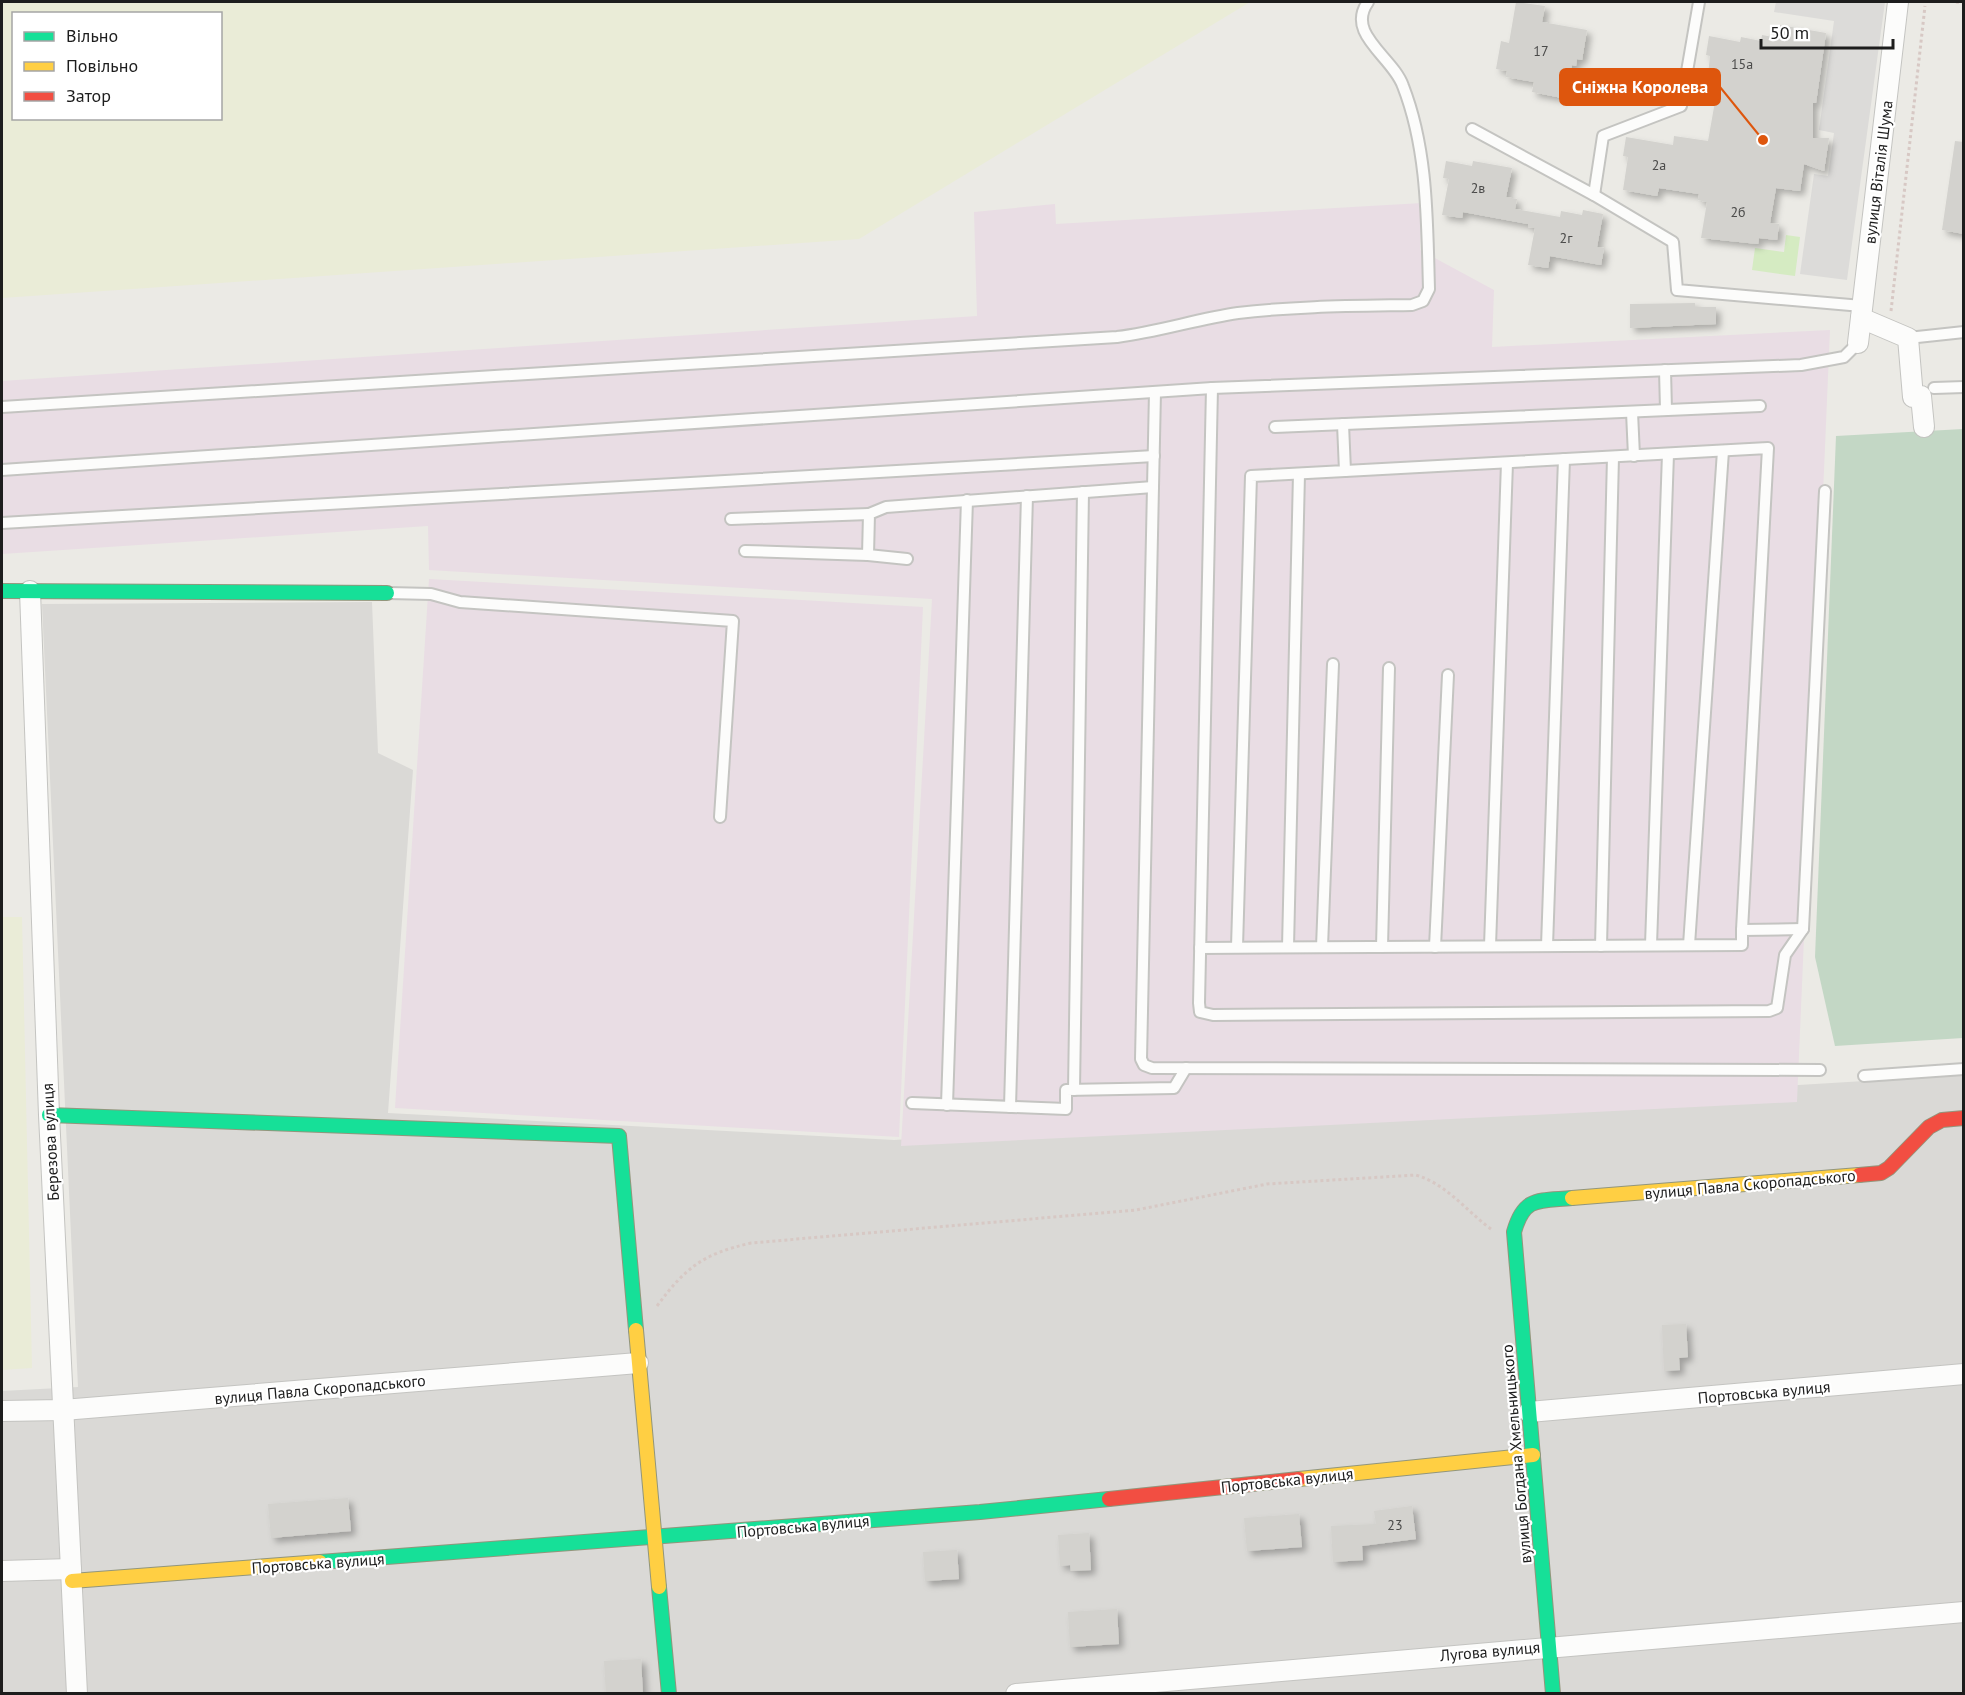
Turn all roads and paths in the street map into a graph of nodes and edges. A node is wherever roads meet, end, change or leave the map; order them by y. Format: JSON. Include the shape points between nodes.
{"nodes":[{"id":1,"x":1368,"y":2,"type":"edge"},
{"id":2,"x":1699,"y":2,"type":"edge"},
{"id":3,"x":1898,"y":2,"type":"edge"},
{"id":4,"x":1956,"y":2,"type":"edge"},
{"id":5,"x":1964,"y":3,"type":"edge"},
{"id":6,"x":1925,"y":6,"type":"dead end"},
{"id":7,"x":1472,"y":129,"type":"dead end"},
{"id":8,"x":1594,"y":195,"type":"junction"},
{"id":9,"x":1862,"y":312,"type":"junction"},
{"id":10,"x":1891,"y":314,"type":"dead end"},
{"id":11,"x":1964,"y":332,"type":"edge"},
{"id":12,"x":1908,"y":338,"type":"junction"},
{"id":13,"x":1858,"y":342,"type":"joint"},
{"id":14,"x":1665,"y":370,"type":"junction"},
{"id":15,"x":1964,"y":387,"type":"edge"},
{"id":16,"x":1212,"y":388,"type":"junction"},
{"id":17,"x":1934,"y":388,"type":"dead end"},
{"id":18,"x":1155,"y":392,"type":"junction"},
{"id":19,"x":1760,"y":406,"type":"dead end"},
{"id":20,"x":2,"y":407,"type":"edge"},
{"id":21,"x":1666,"y":410,"type":"junction"},
{"id":22,"x":1632,"y":412,"type":"junction"},
{"id":23,"x":1343,"y":424,"type":"junction"},
{"id":24,"x":1275,"y":427,"type":"dead end"},
{"id":25,"x":1924,"y":427,"type":"dead end"},
{"id":26,"x":1723,"y":451,"type":"junction"},
{"id":27,"x":1668,"y":454,"type":"junction"},
{"id":28,"x":1154,"y":456,"type":"junction"},
{"id":29,"x":1634,"y":456,"type":"junction"},
{"id":30,"x":1613,"y":457,"type":"junction"},
{"id":31,"x":1564,"y":459,"type":"junction"},
{"id":32,"x":1507,"y":463,"type":"junction"},
{"id":33,"x":2,"y":470,"type":"edge"},
{"id":34,"x":1345,"y":471,"type":"junction"},
{"id":35,"x":1299,"y":474,"type":"junction"},
{"id":36,"x":1154,"y":487,"type":"junction"},
{"id":37,"x":1825,"y":491,"type":"dead end"},
{"id":38,"x":1083,"y":492,"type":"junction"},
{"id":39,"x":1027,"y":496,"type":"junction"},
{"id":40,"x":967,"y":500,"type":"junction"},
{"id":41,"x":869,"y":514,"type":"junction"},
{"id":42,"x":731,"y":519,"type":"dead end"},
{"id":43,"x":2,"y":523,"type":"edge"},
{"id":44,"x":745,"y":551,"type":"dead end"},
{"id":45,"x":868,"y":555,"type":"junction"},
{"id":46,"x":907,"y":559,"type":"dead end"},
{"id":47,"x":2,"y":591,"type":"edge"},
{"id":48,"x":30,"y":591,"type":"junction"},
{"id":49,"x":387,"y":593,"type":"joint"},
{"id":50,"x":1333,"y":664,"type":"dead end"},
{"id":51,"x":1389,"y":668,"type":"dead end"},
{"id":52,"x":1448,"y":675,"type":"dead end"},
{"id":53,"x":720,"y":817,"type":"dead end"},
{"id":54,"x":1803,"y":929,"type":"junction"},
{"id":55,"x":1742,"y":930,"type":"junction"},
{"id":56,"x":1651,"y":945,"type":"junction"},
{"id":57,"x":1689,"y":945,"type":"junction"},
{"id":58,"x":1435,"y":946,"type":"junction"},
{"id":59,"x":1490,"y":946,"type":"junction"},
{"id":60,"x":1547,"y":946,"type":"junction"},
{"id":61,"x":1600,"y":946,"type":"junction"},
{"id":62,"x":1237,"y":947,"type":"junction"},
{"id":63,"x":1288,"y":947,"type":"junction"},
{"id":64,"x":1322,"y":947,"type":"junction"},
{"id":65,"x":1382,"y":947,"type":"junction"},
{"id":66,"x":1200,"y":948,"type":"junction"},
{"id":67,"x":1186,"y":1068,"type":"junction"},
{"id":68,"x":1964,"y":1069,"type":"edge"},
{"id":69,"x":1821,"y":1070,"type":"dead end"},
{"id":70,"x":1864,"y":1076,"type":"dead end"},
{"id":71,"x":1074,"y":1090,"type":"junction"},
{"id":72,"x":912,"y":1103,"type":"dead end"},
{"id":73,"x":947,"y":1105,"type":"junction"},
{"id":74,"x":1010,"y":1107,"type":"junction"},
{"id":75,"x":49,"y":1115,"type":"junction"},
{"id":76,"x":1964,"y":1118,"type":"edge"},
{"id":77,"x":1519,"y":1213,"type":"joint"},
{"id":78,"x":1514,"y":1232,"type":"junction"},
{"id":79,"x":654,"y":1310,"type":"dead end"},
{"id":80,"x":638,"y":1363,"type":"junction"},
{"id":81,"x":1964,"y":1374,"type":"edge"},
{"id":82,"x":63,"y":1410,"type":"junction"},
{"id":83,"x":2,"y":1411,"type":"edge"},
{"id":84,"x":1529,"y":1412,"type":"junction"},
{"id":85,"x":1533,"y":1455,"type":"junction"},
{"id":86,"x":655,"y":1538,"type":"junction"},
{"id":87,"x":2,"y":1571,"type":"edge"},
{"id":88,"x":71,"y":1575,"type":"junction"},
{"id":89,"x":1964,"y":1612,"type":"edge"},
{"id":90,"x":1549,"y":1646,"type":"junction"},
{"id":91,"x":1077,"y":1691,"type":"edge"},
{"id":92,"x":77,"y":1694,"type":"edge"},
{"id":93,"x":669,"y":1694,"type":"edge"},
{"id":94,"x":1016,"y":1694,"type":"edge"},
{"id":95,"x":1553,"y":1694,"type":"edge"}],
"edges":[{"from":1,"to":20,"type":"lane","via":[[1361,14],[1364,32],[1397,71],[1420,148],[1429,289],[1424,301],[1412,305],[1237,313],[1117,337]]},
{"from":2,"to":8,"type":"lane","via":[[1681,106],[1603,136]]},
{"from":3,"to":9,"type":"street","name":"вулиця Віталія Шума"},
{"from":4,"to":5,"type":"path"},
{"from":6,"to":10,"type":"path"},
{"from":7,"to":8,"type":"lane"},
{"from":8,"to":9,"type":"lane","via":[[1673,242],[1677,290]]},
{"from":9,"to":12,"type":"street"},
{"from":9,"to":13,"type":"street","name":"вулиця Віталія Шума"},
{"from":11,"to":12,"type":"lane"},
{"from":12,"to":25,"type":"street","via":[[1913,397],[1921,396]]},
{"from":13,"to":14,"type":"lane","via":[[1844,357],[1801,365]]},
{"from":14,"to":16,"type":"lane"},
{"from":14,"to":21,"type":"lane"},
{"from":15,"to":17,"type":"lane"},
{"from":16,"to":18,"type":"lane"},
{"from":16,"to":66,"type":"lane"},
{"from":18,"to":28,"type":"lane"},
{"from":18,"to":33,"type":"lane"},
{"from":19,"to":21,"type":"lane"},
{"from":21,"to":22,"type":"lane"},
{"from":22,"to":23,"type":"lane"},
{"from":22,"to":29,"type":"lane"},
{"from":23,"to":24,"type":"lane"},
{"from":23,"to":34,"type":"lane"},
{"from":26,"to":27,"type":"lane"},
{"from":26,"to":55,"type":"lane","via":[[1768,448]]},
{"from":26,"to":57,"type":"lane"},
{"from":27,"to":29,"type":"lane"},
{"from":27,"to":56,"type":"lane"},
{"from":28,"to":36,"type":"lane"},
{"from":28,"to":43,"type":"lane"},
{"from":29,"to":30,"type":"lane"},
{"from":30,"to":31,"type":"lane"},
{"from":30,"to":61,"type":"lane"},
{"from":31,"to":32,"type":"lane"},
{"from":31,"to":60,"type":"lane"},
{"from":32,"to":34,"type":"lane"},
{"from":32,"to":59,"type":"lane"},
{"from":34,"to":35,"type":"lane"},
{"from":35,"to":62,"type":"lane","via":[[1251,476]]},
{"from":35,"to":63,"type":"lane"},
{"from":36,"to":38,"type":"lane"},
{"from":36,"to":67,"type":"lane","via":[[1142,1059],[1144,1065],[1152,1068]]},
{"from":37,"to":54,"type":"lane"},
{"from":38,"to":39,"type":"lane"},
{"from":38,"to":71,"type":"lane"},
{"from":39,"to":40,"type":"lane"},
{"from":39,"to":74,"type":"lane"},
{"from":40,"to":41,"type":"lane","via":[[886,507]]},
{"from":40,"to":73,"type":"lane"},
{"from":41,"to":42,"type":"lane"},
{"from":41,"to":45,"type":"lane"},
{"from":44,"to":45,"type":"lane"},
{"from":45,"to":46,"type":"lane"},
{"from":47,"to":48,"type":"street"},
{"from":48,"to":49,"type":"street"},
{"from":48,"to":75,"type":"street","name":"Березова вулиця"},
{"from":49,"to":53,"type":"lane","via":[[431,594],[460,602],[733,621]]},
{"from":50,"to":64,"type":"lane"},
{"from":51,"to":65,"type":"lane"},
{"from":52,"to":58,"type":"lane"},
{"from":54,"to":55,"type":"lane"},
{"from":54,"to":66,"type":"lane","via":[[1785,955],[1777,1008],[1769,1011],[1213,1015],[1200,1012]]},
{"from":55,"to":57,"type":"lane","via":[[1742,945]]},
{"from":56,"to":57,"type":"lane"},
{"from":56,"to":61,"type":"lane"},
{"from":58,"to":59,"type":"lane"},
{"from":58,"to":65,"type":"lane"},
{"from":59,"to":60,"type":"lane"},
{"from":60,"to":61,"type":"lane"},
{"from":62,"to":63,"type":"lane"},
{"from":62,"to":66,"type":"lane"},
{"from":63,"to":64,"type":"lane"},
{"from":64,"to":65,"type":"lane"},
{"from":67,"to":69,"type":"lane"},
{"from":67,"to":71,"type":"lane","via":[[1174,1088]]},
{"from":68,"to":70,"type":"lane"},
{"from":71,"to":74,"type":"lane","via":[[1066,1090],[1066,1109]]},
{"from":72,"to":73,"type":"lane"},
{"from":73,"to":74,"type":"lane"},
{"from":75,"to":80,"type":"street","via":[[619,1136]]},
{"from":75,"to":82,"type":"street","name":"Березова вулиця"},
{"from":76,"to":77,"type":"street","name":"вулиця Павла Скоропадського","via":[[1933,1124],[1893,1167],[1881,1173],[1535,1201]]},
{"from":77,"to":78,"type":"street","name":"вулиця Богдана Хмельницького"},
{"from":78,"to":79,"type":"path","via":[[1491,1229],[1452,1194],[1416,1175],[1267,1184],[1136,1210],[751,1243],[723,1249],[695,1262],[678,1277]]},
{"from":78,"to":84,"type":"street","name":"вулиця Богдана Хмельницького"},
{"from":80,"to":82,"type":"street","name":"вулиця Павла Скоропадського"},
{"from":80,"to":86,"type":"street"},
{"from":81,"to":84,"type":"street","name":"Портовська вулиця"},
{"from":82,"to":83,"type":"street","name":"вулиця Павла Скоропадського"},
{"from":82,"to":88,"type":"street","name":"Березова вулиця"},
{"from":84,"to":85,"type":"street","name":"вулиця Богдана Хмельницького"},
{"from":85,"to":86,"type":"street","name":"Портовська вулиця","via":[[980,1512]]},
{"from":85,"to":90,"type":"street","name":"вулиця Богдана Хмельницького"},
{"from":86,"to":88,"type":"street","name":"Портовська вулиця"},
{"from":86,"to":93,"type":"street"},
{"from":87,"to":88,"type":"street"},
{"from":88,"to":92,"type":"street","name":"Березова вулиця"},
{"from":89,"to":90,"type":"street","name":"Лугова вулиця"},
{"from":90,"to":91,"type":"street","name":"Лугова вулиця"},
{"from":90,"to":95,"type":"street","name":"вулиця Богдана Хмельницького"},
{"from":91,"to":94,"type":"street","name":"Лугова вулиця"}]}
